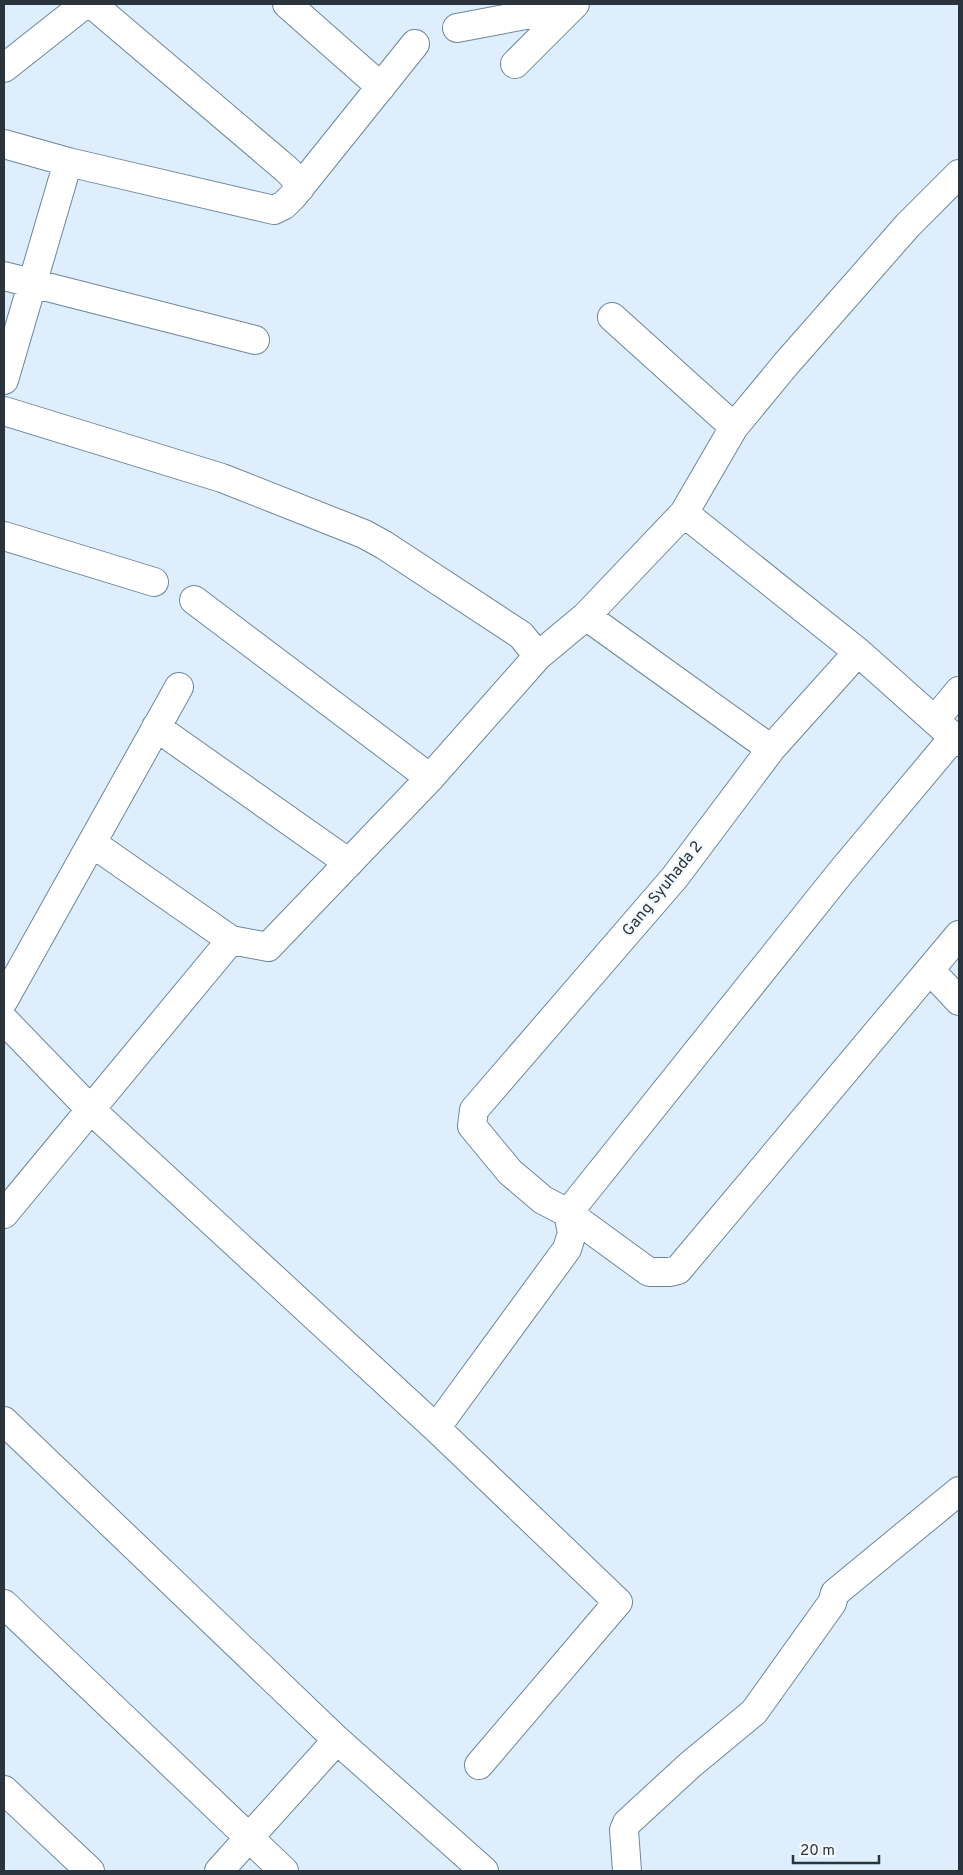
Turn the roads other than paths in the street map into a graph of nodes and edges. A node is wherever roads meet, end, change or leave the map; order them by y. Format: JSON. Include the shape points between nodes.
{"nodes":[{"id":1,"x":85,"y":4,"type":"edge"},
{"id":2,"x":92,"y":4,"type":"edge"},
{"id":3,"x":287,"y":4,"type":"edge"},
{"id":4,"x":574,"y":5,"type":"edge"},
{"id":5,"x":457,"y":28,"type":"dead end"},
{"id":6,"x":415,"y":44,"type":"dead end"},
{"id":7,"x":515,"y":64,"type":"dead end"},
{"id":8,"x":4,"y":68,"type":"edge"},
{"id":9,"x":381,"y":87,"type":"junction"},
{"id":10,"x":4,"y":144,"type":"edge"},
{"id":11,"x":68,"y":162,"type":"junction"},
{"id":12,"x":959,"y":174,"type":"edge"},
{"id":13,"x":300,"y":188,"type":"junction"},
{"id":14,"x":4,"y":276,"type":"edge"},
{"id":15,"x":32,"y":284,"type":"junction"},
{"id":16,"x":612,"y":317,"type":"dead end"},
{"id":17,"x":255,"y":340,"type":"dead end"},
{"id":18,"x":4,"y":380,"type":"edge"},
{"id":19,"x":4,"y":411,"type":"edge"},
{"id":20,"x":734,"y":427,"type":"junction"},
{"id":21,"x":684,"y":513,"type":"junction"},
{"id":22,"x":4,"y":536,"type":"edge"},
{"id":23,"x":154,"y":582,"type":"dead end"},
{"id":24,"x":194,"y":600,"type":"dead end"},
{"id":25,"x":586,"y":616,"type":"junction"},
{"id":26,"x":858,"y":652,"type":"junction"},
{"id":27,"x":538,"y":656,"type":"junction"},
{"id":28,"x":179,"y":687,"type":"dead end"},
{"id":29,"x":959,"y":691,"type":"edge"},
{"id":30,"x":156,"y":727,"type":"junction"},
{"id":31,"x":950,"y":733,"type":"edge"},
{"id":32,"x":771,"y":749,"type":"junction"},
{"id":33,"x":430,"y":778,"type":"junction"},
{"id":34,"x":92,"y":843,"type":"junction"},
{"id":35,"x":349,"y":862,"type":"junction"},
{"id":36,"x":959,"y":935,"type":"edge"},
{"id":37,"x":231,"y":940,"type":"junction"},
{"id":38,"x":930,"y":970,"type":"junction"},
{"id":39,"x":4,"y":1000,"type":"edge"},
{"id":40,"x":959,"y":1001,"type":"edge"},
{"id":41,"x":4,"y":1020,"type":"edge"},
{"id":42,"x":90,"y":1110,"type":"junction"},
{"id":43,"x":568,"y":1213,"type":"junction"},
{"id":44,"x":4,"y":1214,"type":"edge"},
{"id":45,"x":4,"y":1421,"type":"edge"},
{"id":46,"x":436,"y":1428,"type":"junction"},
{"id":47,"x":959,"y":1491,"type":"edge"},
{"id":48,"x":4,"y":1604,"type":"edge"},
{"id":49,"x":337,"y":1740,"type":"junction"},
{"id":50,"x":479,"y":1765,"type":"dead end"},
{"id":51,"x":4,"y":1790,"type":"edge"},
{"id":52,"x":250,"y":1838,"type":"junction"},
{"id":53,"x":90,"y":1871,"type":"edge"},
{"id":54,"x":219,"y":1871,"type":"edge"},
{"id":55,"x":284,"y":1871,"type":"edge"},
{"id":56,"x":484,"y":1871,"type":"edge"},
{"id":57,"x":627,"y":1871,"type":"edge"}],
"edges":[{"from":1,"to":8,"type":"street"},
{"from":2,"to":13,"type":"street","via":[[286,169]]},
{"from":3,"to":9,"type":"street"},
{"from":4,"to":5,"type":"street"},
{"from":4,"to":7,"type":"street"},
{"from":6,"to":9,"type":"street"},
{"from":9,"to":13,"type":"street"},
{"from":10,"to":11,"type":"street"},
{"from":11,"to":13,"type":"street","via":[[274,210],[284,205]]},
{"from":11,"to":15,"type":"street"},
{"from":12,"to":20,"type":"street","via":[[908,225]]},
{"from":14,"to":15,"type":"street"},
{"from":15,"to":17,"type":"street"},
{"from":15,"to":18,"type":"street"},
{"from":16,"to":20,"type":"street"},
{"from":19,"to":27,"type":"street","via":[[222,478],[364,534],[520,635]]},
{"from":20,"to":21,"type":"street"},
{"from":21,"to":25,"type":"street"},
{"from":21,"to":26,"type":"street"},
{"from":22,"to":23,"type":"street"},
{"from":24,"to":33,"type":"street"},
{"from":25,"to":27,"type":"street"},
{"from":25,"to":32,"type":"street"},
{"from":26,"to":31,"type":"street"},
{"from":26,"to":32,"type":"street","name":"Gang Syuhada 2"},
{"from":27,"to":33,"type":"street"},
{"from":28,"to":30,"type":"street"},
{"from":29,"to":31,"type":"street"},
{"from":30,"to":34,"type":"street"},
{"from":30,"to":35,"type":"street"},
{"from":31,"to":43,"type":"street"},
{"from":32,"to":43,"type":"street","name":"Gang Syuhada 2","via":[[675,877],[474,1110],[472,1126],[510,1172],[544,1200]]},
{"from":33,"to":35,"type":"street"},
{"from":34,"to":37,"type":"street"},
{"from":34,"to":39,"type":"street"},
{"from":35,"to":37,"type":"street","via":[[268,947]]},
{"from":36,"to":38,"type":"street"},
{"from":37,"to":42,"type":"street"},
{"from":38,"to":40,"type":"street"},
{"from":38,"to":43,"type":"street","via":[[678,1270],[649,1272]]},
{"from":41,"to":42,"type":"street"},
{"from":42,"to":44,"type":"street"},
{"from":42,"to":46,"type":"street"},
{"from":43,"to":46,"type":"street","via":[[572,1233],[567,1249]]},
{"from":45,"to":49,"type":"street"},
{"from":46,"to":50,"type":"street","via":[[618,1602]]},
{"from":47,"to":57,"type":"street","via":[[835,1593],[832,1603],[754,1712],[690,1765],[627,1824],[624,1830]]},
{"from":48,"to":52,"type":"street"},
{"from":49,"to":52,"type":"street"},
{"from":49,"to":56,"type":"street"},
{"from":51,"to":53,"type":"street"},
{"from":52,"to":54,"type":"street"},
{"from":52,"to":55,"type":"street"}]}
